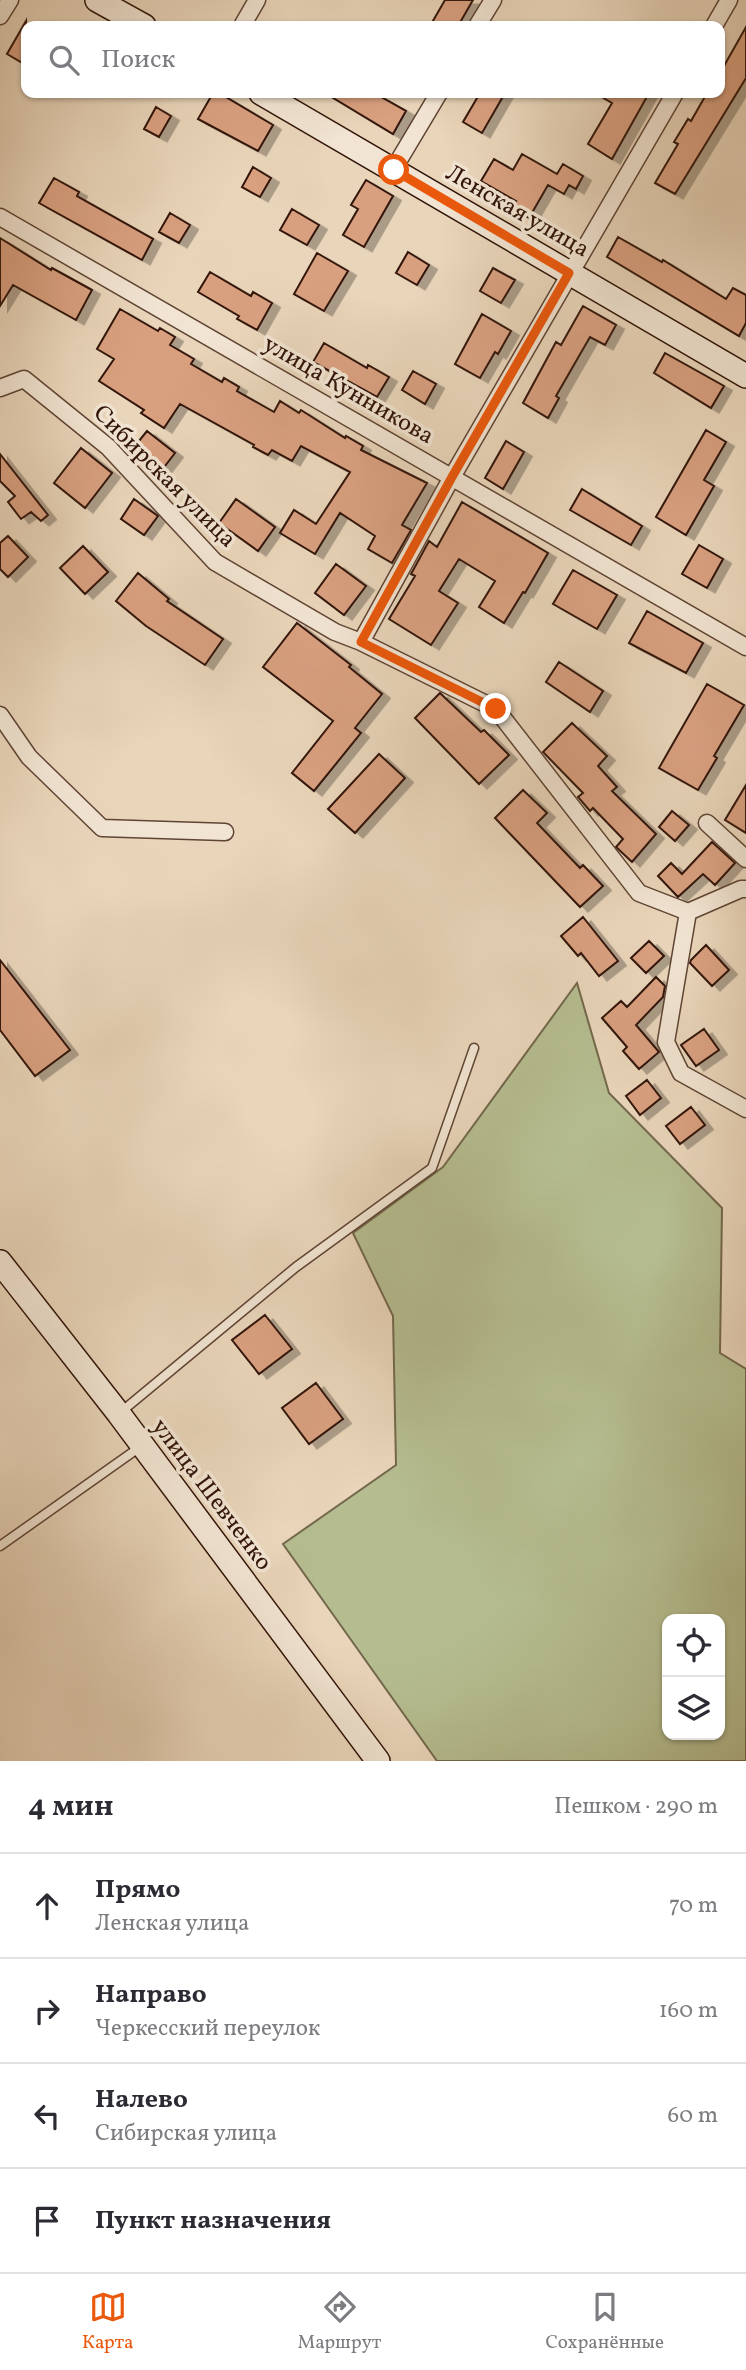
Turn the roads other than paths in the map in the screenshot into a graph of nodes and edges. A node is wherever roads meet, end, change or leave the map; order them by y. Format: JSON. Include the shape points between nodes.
{"nodes":[{"id":1,"x":10,"y":0,"type":"edge"},
{"id":2,"x":97,"y":0,"type":"edge"},
{"id":3,"x":257,"y":0,"type":"edge"},
{"id":4,"x":493,"y":0,"type":"edge"},
{"id":5,"x":730,"y":0,"type":"edge"},
{"id":6,"x":0,"y":16,"type":"edge"},
{"id":7,"x":135,"y":21,"type":"edge"},
{"id":8,"x":245,"y":21,"type":"edge"},
{"id":9,"x":480,"y":21,"type":"edge"},
{"id":10,"x":717,"y":21,"type":"edge"},
{"id":11,"x":270,"y":98,"type":"edge"},
{"id":12,"x":436,"y":98,"type":"edge"},
{"id":13,"x":672,"y":98,"type":"edge"},
{"id":14,"x":394,"y":170,"type":"junction"},
{"id":15,"x":0,"y":217,"type":"edge"},
{"id":16,"x":569,"y":273,"type":"junction"},
{"id":17,"x":746,"y":375,"type":"edge"},
{"id":18,"x":0,"y":388,"type":"edge"},
{"id":19,"x":452,"y":477,"type":"junction"},
{"id":20,"x":361,"y":642,"type":"junction"},
{"id":21,"x":746,"y":647,"type":"edge"},
{"id":22,"x":0,"y":715,"type":"edge"},
{"id":23,"x":706,"y":823,"type":"dead end"},
{"id":24,"x":225,"y":832,"type":"dead end"},
{"id":25,"x":746,"y":859,"type":"edge"},
{"id":26,"x":746,"y":888,"type":"edge"},
{"id":27,"x":688,"y":912,"type":"junction"},
{"id":28,"x":474,"y":1048,"type":"dead end"},
{"id":29,"x":746,"y":1109,"type":"edge"},
{"id":30,"x":0,"y":1262,"type":"edge"},
{"id":31,"x":119,"y":1414,"type":"junction"},
{"id":32,"x":141,"y":1446,"type":"junction"},
{"id":33,"x":0,"y":1546,"type":"edge"},
{"id":34,"x":378,"y":1761,"type":"edge"}],
"edges":[{"from":1,"to":6,"type":"street"},
{"from":2,"to":7,"type":"street"},
{"from":3,"to":8,"type":"street"},
{"from":4,"to":9,"type":"street"},
{"from":5,"to":10,"type":"street"},
{"from":11,"to":14,"type":"street","name":"Ленская улица"},
{"from":12,"to":14,"type":"street"},
{"from":13,"to":16,"type":"street"},
{"from":14,"to":16,"type":"street","name":"Ленская улица"},
{"from":15,"to":19,"type":"street","name":"улица Кунникова"},
{"from":16,"to":17,"type":"street","name":"Ленская улица"},
{"from":16,"to":19,"type":"street"},
{"from":18,"to":20,"type":"street","name":"Сибирская улица","via":[[24,379],[108,447],[215,562],[335,632]]},
{"from":19,"to":20,"type":"street"},
{"from":19,"to":21,"type":"street","name":"улица Кунникова"},
{"from":20,"to":27,"type":"street","name":"Сибирская улица","via":[[496,709],[639,893]]},
{"from":22,"to":24,"type":"street","via":[[29,757],[102,828]]},
{"from":23,"to":25,"type":"street"},
{"from":26,"to":27,"type":"street"},
{"from":27,"to":29,"type":"street","via":[[666,1042],[681,1073]]},
{"from":28,"to":31,"type":"lane","via":[[432,1168],[296,1267]]},
{"from":30,"to":31,"type":"street","name":"улица Шевченко"},
{"from":31,"to":32,"type":"street","name":"улица Шевченко"},
{"from":32,"to":33,"type":"lane"},
{"from":32,"to":34,"type":"street","name":"улица Шевченко"}]}
